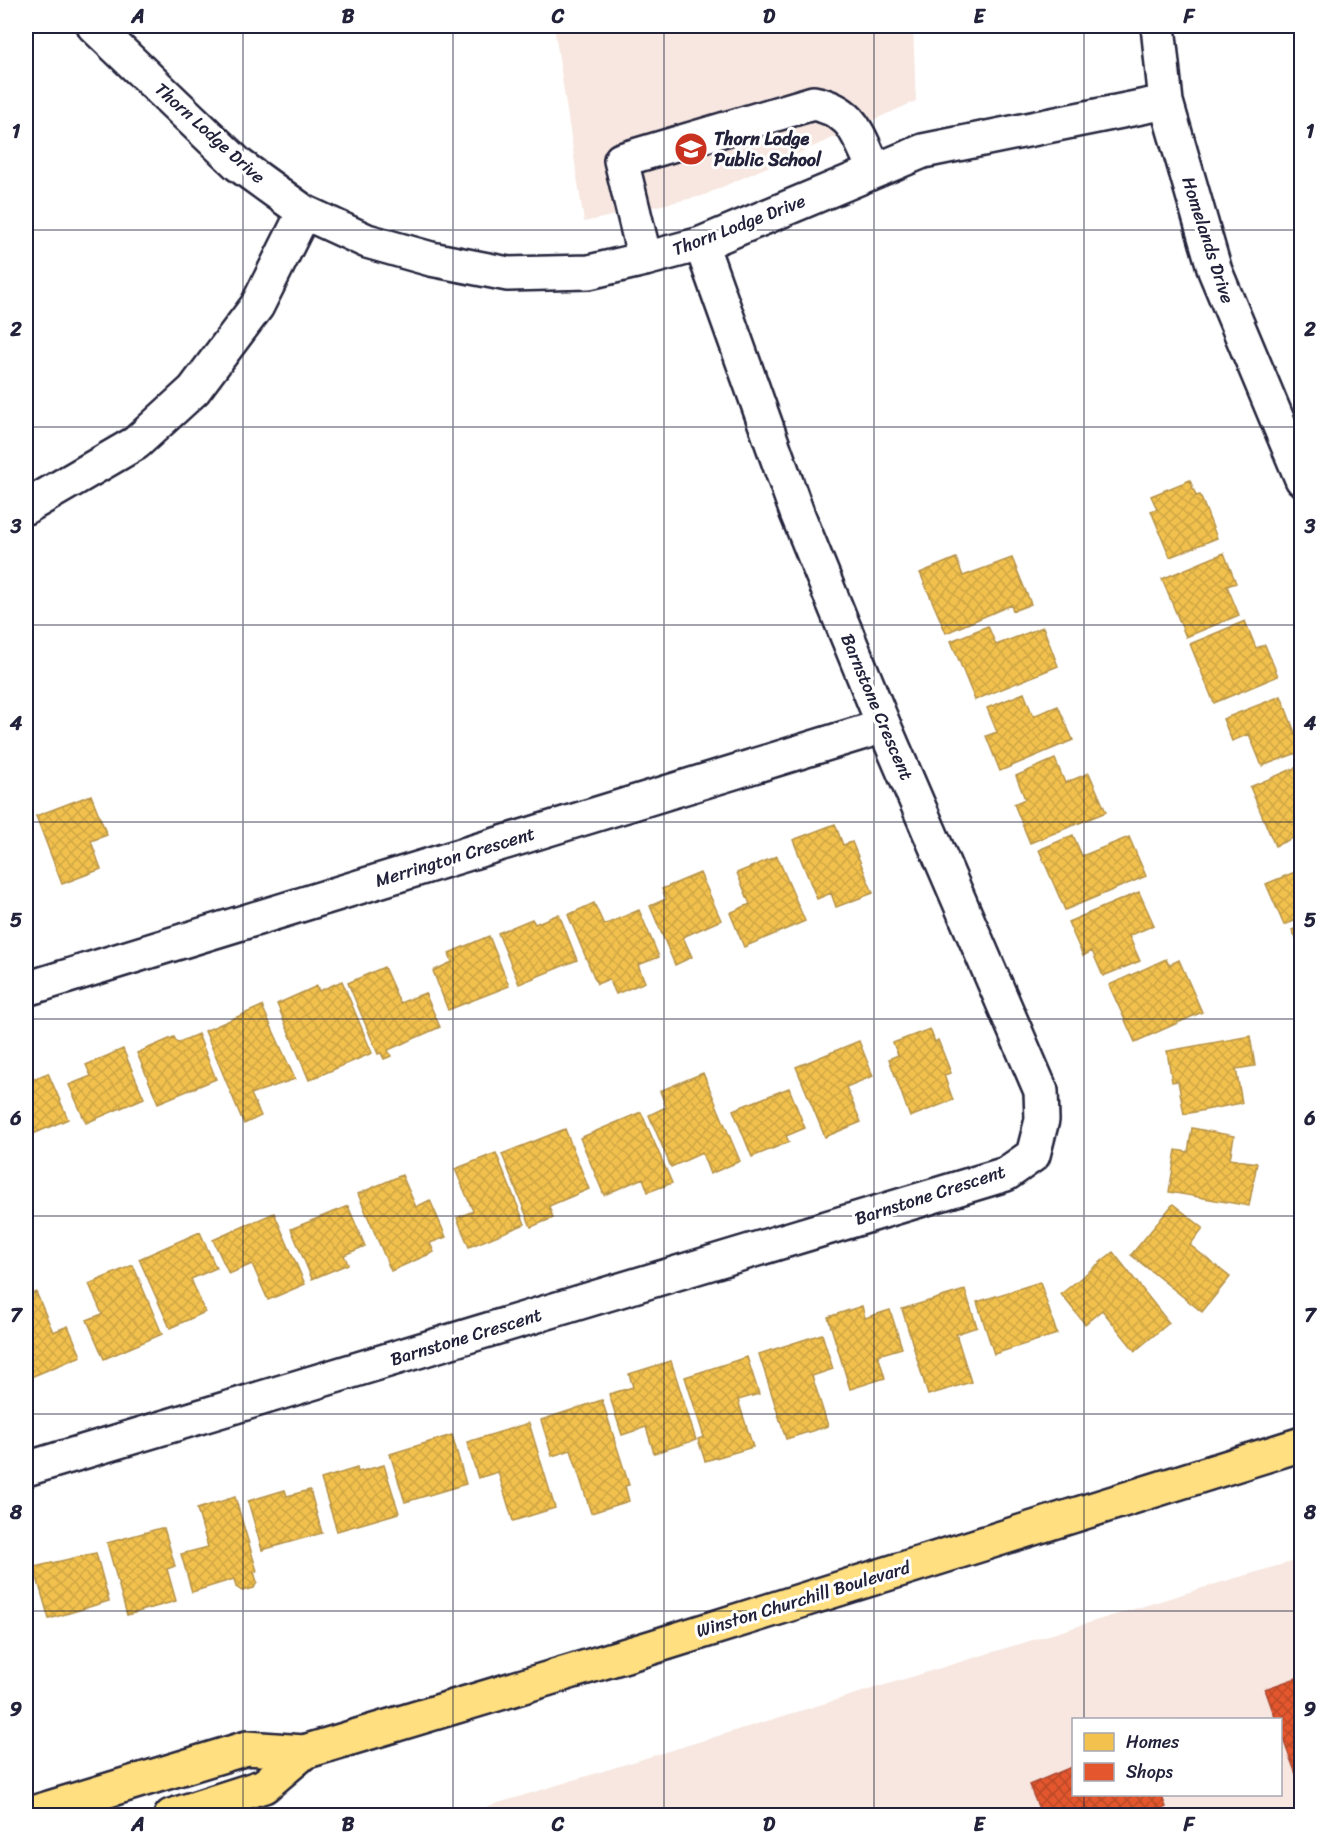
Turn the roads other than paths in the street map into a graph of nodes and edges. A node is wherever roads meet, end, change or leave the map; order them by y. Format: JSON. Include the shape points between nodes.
{"nodes":[{"id":1,"x":94,"y":26,"type":"edge"},
{"id":2,"x":1158,"y":26,"type":"edge"},
{"id":3,"x":1166,"y":102,"type":"junction"},
{"id":4,"x":875,"y":170,"type":"junction"},
{"id":5,"x":303,"y":212,"type":"junction"},
{"id":6,"x":701,"y":244,"type":"junction"},
{"id":7,"x":645,"y":259,"type":"junction"},
{"id":8,"x":1302,"y":478,"type":"edge"},
{"id":9,"x":26,"y":507,"type":"edge"},
{"id":10,"x":884,"y":726,"type":"junction"},
{"id":11,"x":26,"y":989,"type":"edge"},
{"id":12,"x":1302,"y":1444,"type":"edge"},
{"id":13,"x":26,"y":1469,"type":"edge"},
{"id":14,"x":304,"y":1752,"type":"junction"},
{"id":15,"x":26,"y":1815,"type":"edge"},
{"id":16,"x":171,"y":1815,"type":"edge"}],
"edges":[{"from":1,"to":5,"type":"street","name":"Thorn Lodge Drive","via":[[239,165]]},
{"from":2,"to":3,"type":"street","name":"Homelands Drive"},
{"from":3,"to":4,"type":"street","name":"Thorn Lodge Drive","via":[[923,151]]},
{"from":3,"to":8,"type":"street","name":"Homelands Drive","via":[[1215,271]]},
{"from":4,"to":6,"type":"street","name":"Thorn Lodge Drive"},
{"from":4,"to":7,"type":"street","via":[[849,119],[832,107],[813,104],[621,160]]},
{"from":5,"to":7,"type":"street","name":"Thorn Lodge Drive","via":[[367,241],[508,274],[589,272]]},
{"from":5,"to":9,"type":"street","via":[[257,306],[194,390],[136,443]]},
{"from":6,"to":7,"type":"street","name":"Thorn Lodge Drive"},
{"from":6,"to":10,"type":"street","name":"Barnstone Crescent","via":[[797,513]]},
{"from":10,"to":11,"type":"street","name":"Merrington Crescent"},
{"from":10,"to":13,"type":"street","name":"Barnstone Crescent","via":[[1041,1091],[1042,1119],[1033,1155],[1006,1174]]},
{"from":12,"to":14,"type":"main road","name":"Winston Churchill Boulevard"},
{"from":14,"to":15,"type":"main road","name":"Winston Churchill Boulevard","via":[[247,1748]]},
{"from":14,"to":16,"type":"main road","name":"Winston Churchill Boulevard","via":[[264,1786]]}]}
